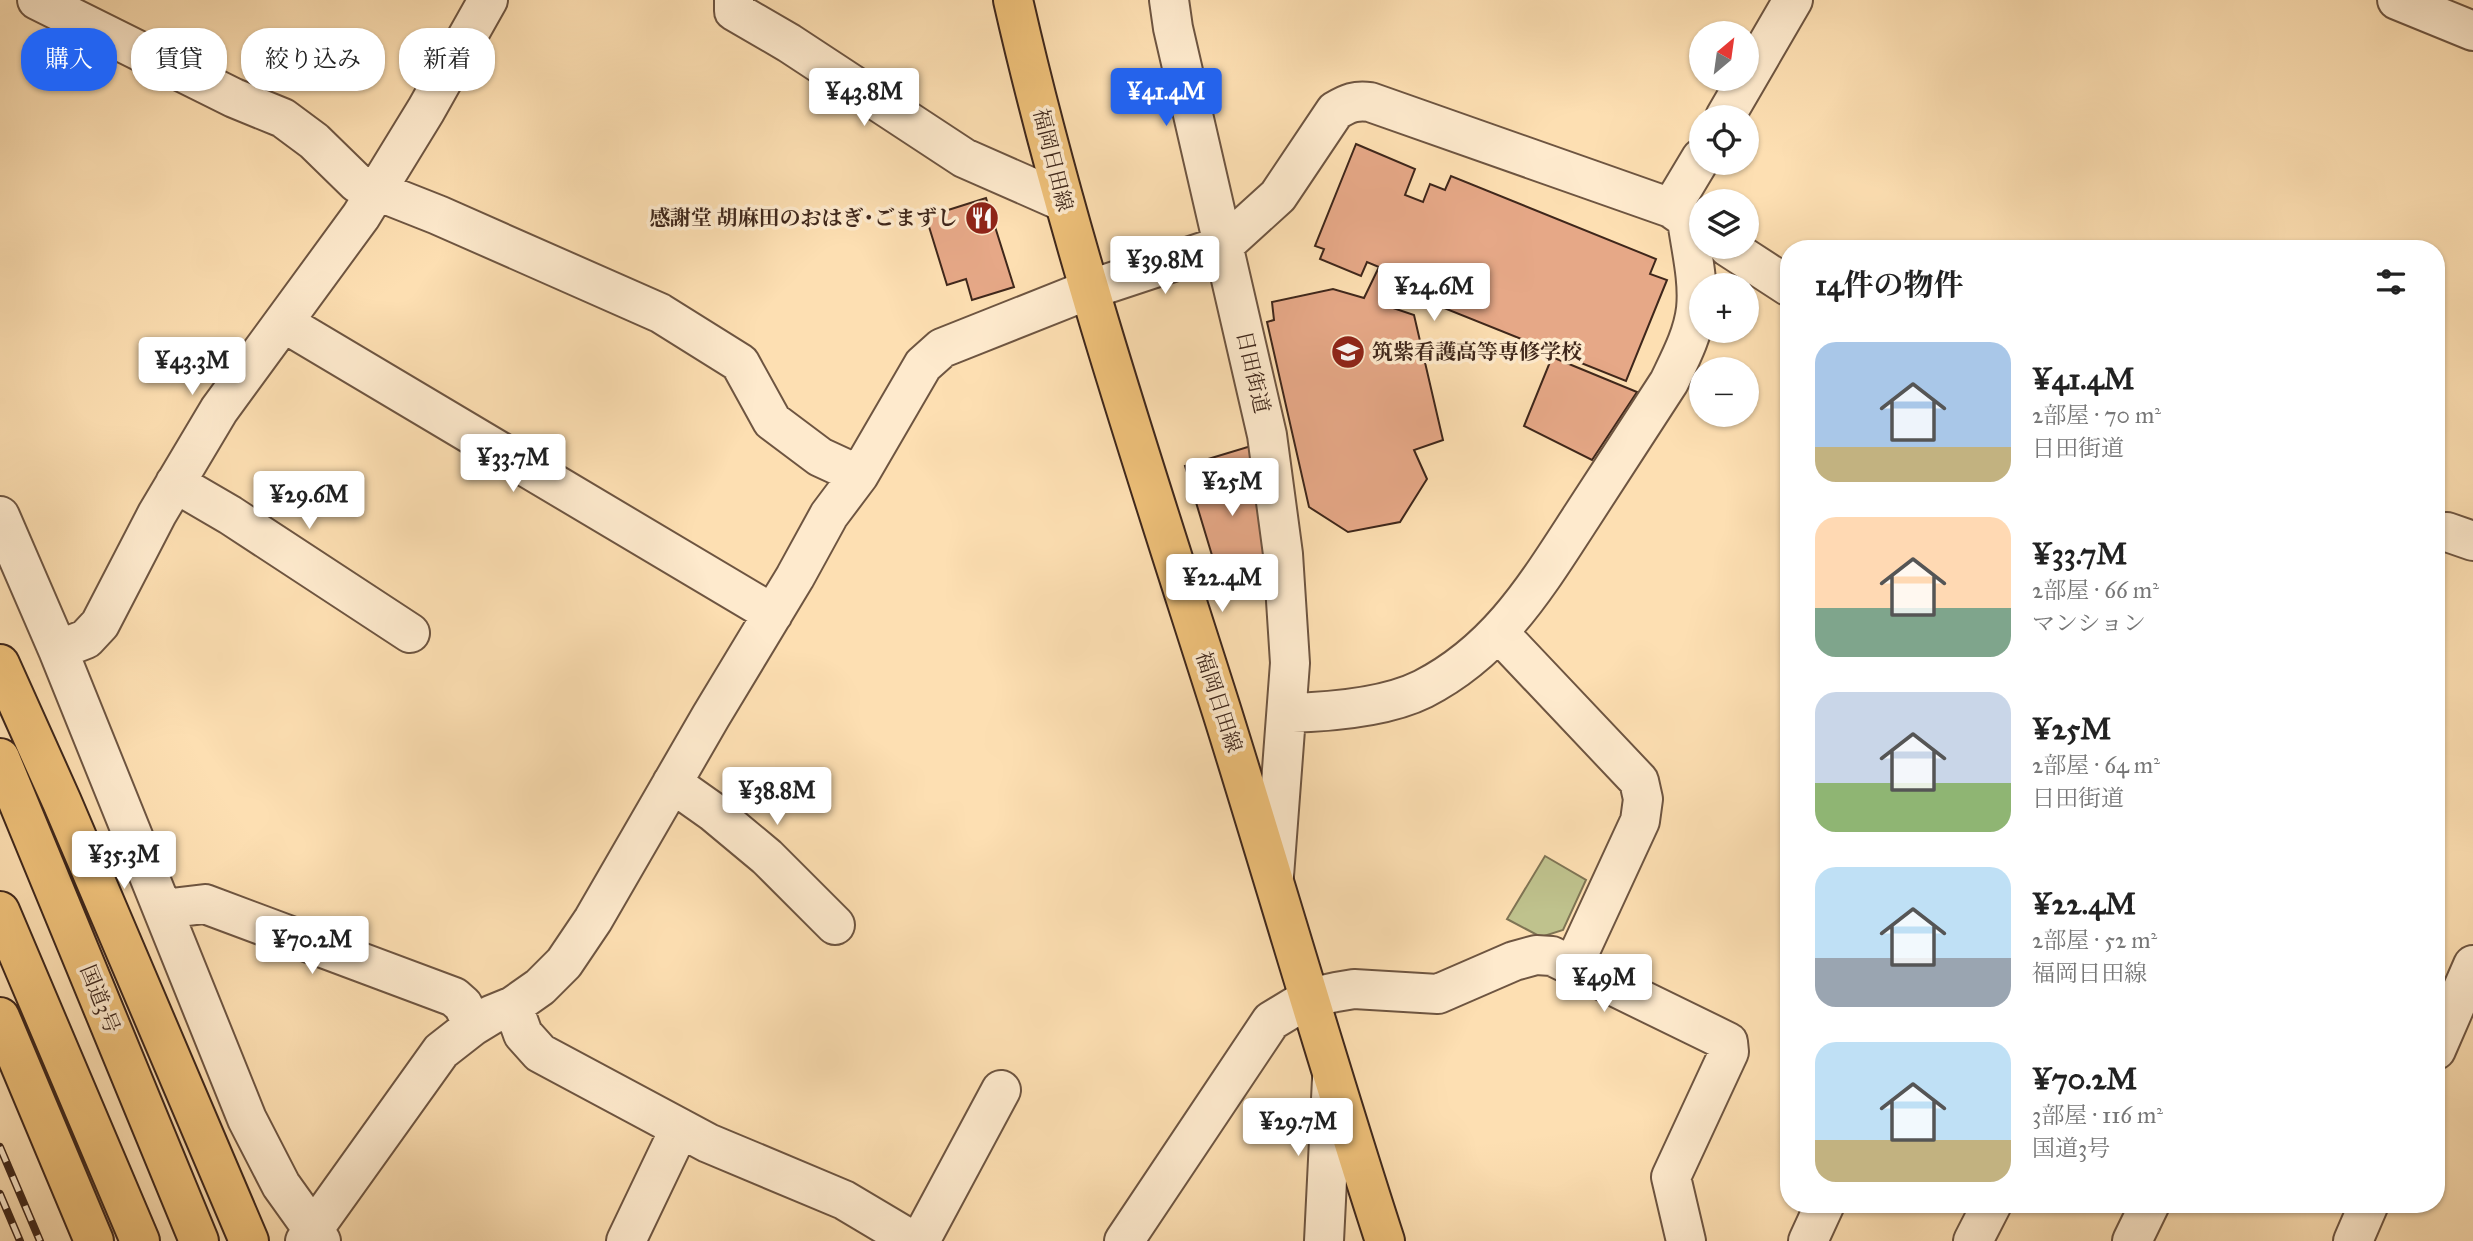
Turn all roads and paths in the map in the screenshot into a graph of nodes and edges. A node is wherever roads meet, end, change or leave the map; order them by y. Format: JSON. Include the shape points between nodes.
{"nodes":[{"id":1,"x":37,"y":0,"type":"edge"},
{"id":2,"x":488,"y":0,"type":"edge"},
{"id":3,"x":734,"y":0,"type":"edge"},
{"id":4,"x":1013,"y":0,"type":"edge"},
{"id":5,"x":1169,"y":0,"type":"edge"},
{"id":6,"x":1793,"y":0,"type":"edge"},
{"id":7,"x":2397,"y":0,"type":"edge"},
{"id":8,"x":2473,"y":31,"type":"edge"},
{"id":9,"x":1732,"y":105,"type":"edge"},
{"id":10,"x":1697,"y":175,"type":"edge"},
{"id":11,"x":377,"y":190,"type":"junction"},
{"id":12,"x":1063,"y":202,"type":"junction"},
{"id":13,"x":1687,"y":219,"type":"edge"},
{"id":14,"x":1224,"y":245,"type":"junction"},
{"id":15,"x":1746,"y":259,"type":"edge"},
{"id":16,"x":1780,"y":281,"type":"edge"},
{"id":17,"x":1088,"y":290,"type":"junction"},
{"id":18,"x":284,"y":323,"type":"junction"},
{"id":19,"x":859,"y":475,"type":"junction"},
{"id":20,"x":175,"y":483,"type":"junction"},
{"id":21,"x":0,"y":516,"type":"edge"},
{"id":22,"x":2445,"y":532,"type":"edge"},
{"id":23,"x":2473,"y":541,"type":"edge"},
{"id":24,"x":773,"y":614,"type":"junction"},
{"id":25,"x":1499,"y":632,"type":"junction"},
{"id":26,"x":410,"y":633,"type":"dead end"},
{"id":27,"x":58,"y":650,"type":"junction"},
{"id":28,"x":0,"y":664,"type":"edge"},
{"id":29,"x":1287,"y":713,"type":"junction"},
{"id":30,"x":0,"y":758,"type":"edge"},
{"id":31,"x":672,"y":783,"type":"junction"},
{"id":32,"x":1274,"y":877,"type":"junction"},
{"id":33,"x":163,"y":909,"type":"junction"},
{"id":34,"x":0,"y":911,"type":"edge"},
{"id":35,"x":835,"y":925,"type":"dead end"},
{"id":36,"x":2473,"y":965,"type":"edge"},
{"id":37,"x":1573,"y":966,"type":"junction"},
{"id":38,"x":1309,"y":998,"type":"junction"},
{"id":39,"x":513,"y":1006,"type":"junction"},
{"id":40,"x":0,"y":1017,"type":"edge"},
{"id":41,"x":473,"y":1026,"type":"junction"},
{"id":42,"x":2445,"y":1030,"type":"edge"},
{"id":43,"x":1332,"y":1079,"type":"junction"},
{"id":44,"x":1001,"y":1090,"type":"dead end"},
{"id":45,"x":680,"y":1128,"type":"junction"},
{"id":46,"x":1821,"y":1213,"type":"edge"},
{"id":47,"x":1987,"y":1213,"type":"edge"},
{"id":48,"x":2146,"y":1213,"type":"edge"},
{"id":49,"x":2365,"y":1213,"type":"edge"},
{"id":50,"x":313,"y":1237,"type":"edge"},
{"id":51,"x":94,"y":1241,"type":"edge"},
{"id":52,"x":140,"y":1241,"type":"edge"},
{"id":53,"x":199,"y":1241,"type":"edge"},
{"id":54,"x":249,"y":1241,"type":"edge"},
{"id":55,"x":626,"y":1241,"type":"edge"},
{"id":56,"x":913,"y":1241,"type":"edge"},
{"id":57,"x":920,"y":1241,"type":"edge"},
{"id":58,"x":1124,"y":1241,"type":"edge"},
{"id":59,"x":1324,"y":1241,"type":"edge"},
{"id":60,"x":1385,"y":1241,"type":"edge"},
{"id":61,"x":1686,"y":1241,"type":"edge"},
{"id":62,"x":1808,"y":1241,"type":"edge"},
{"id":63,"x":1973,"y":1241,"type":"edge"},
{"id":64,"x":2132,"y":1241,"type":"edge"},
{"id":65,"x":2353,"y":1241,"type":"edge"}],
"edges":[{"from":1,"to":11,"type":"street","via":[[283,118],[358,183]]},
{"from":2,"to":11,"type":"street"},
{"from":3,"to":12,"type":"street","via":[[734,11],[964,158]]},
{"from":4,"to":12,"type":"main road","name":"福岡日田線"},
{"from":5,"to":14,"type":"street","name":"日田街道"},
{"from":6,"to":9,"type":"street"},
{"from":7,"to":8,"type":"street"},
{"from":10,"to":13,"type":"street"},
{"from":11,"to":18,"type":"street"},
{"from":11,"to":19,"type":"street","via":[[660,313],[740,363],[772,422],[820,457]]},
{"from":12,"to":17,"type":"main road","name":"福岡日田線"},
{"from":13,"to":14,"type":"street","via":[[1359,100],[1335,111],[1278,196]]},
{"from":13,"to":25,"type":"street","via":[[1696,308],[1679,361],[1529,599]]},
{"from":14,"to":17,"type":"street"},
{"from":14,"to":29,"type":"street","name":"日田街道","via":[[1267,435],[1283,554],[1290,663]]},
{"from":15,"to":16,"type":"street"},
{"from":17,"to":19,"type":"street","via":[[942,348],[923,365]]},
{"from":17,"to":32,"type":"main road","name":"福岡日田線"},
{"from":18,"to":20,"type":"street","via":[[219,410]]},
{"from":18,"to":24,"type":"street"},
{"from":19,"to":24,"type":"street","via":[[829,515]]},
{"from":20,"to":26,"type":"street"},
{"from":20,"to":27,"type":"street","via":[[100,624],[86,639]]},
{"from":21,"to":27,"type":"street"},
{"from":22,"to":23,"type":"street"},
{"from":24,"to":31,"type":"street"},
{"from":25,"to":29,"type":"street","via":[[1421,690],[1362,707]]},
{"from":25,"to":37,"type":"street","via":[[1639,781],[1643,799],[1640,821]]},
{"from":27,"to":33,"type":"street"},
{"from":28,"to":54,"type":"main road"},
{"from":29,"to":32,"type":"street","name":"日田街道"},
{"from":30,"to":53,"type":"main road","name":"国道3号"},
{"from":31,"to":35,"type":"street","via":[[767,857]]},
{"from":31,"to":39,"type":"street","via":[[564,963]]},
{"from":32,"to":38,"type":"main road","name":"福岡日田線"},
{"from":33,"to":41,"type":"street","via":[[205,904],[415,982],[454,997]]},
{"from":33,"to":50,"type":"street","via":[[247,1119]]},
{"from":34,"to":52,"type":"main road"},
{"from":36,"to":42,"type":"street"},
{"from":37,"to":38,"type":"street","via":[[1552,956],[1536,955],[1438,994],[1354,989]]},
{"from":37,"to":61,"type":"street","via":[[1728,1042],[1729,1052],[1671,1177]]},
{"from":38,"to":43,"type":"main road","name":"福岡日田線"},
{"from":38,"to":58,"type":"street","via":[[1271,1021]]},
{"from":39,"to":41,"type":"street"},
{"from":39,"to":45,"type":"street","via":[[523,1034],[540,1053]]},
{"from":40,"to":51,"type":"main road"},
{"from":41,"to":50,"type":"street","via":[[441,1051]]},
{"from":43,"to":59,"type":"street"},
{"from":43,"to":60,"type":"main road","name":"福岡日田線"},
{"from":44,"to":57,"type":"street"},
{"from":45,"to":55,"type":"street"},
{"from":45,"to":56,"type":"street","via":[[844,1200]]},
{"from":46,"to":62,"type":"street"},
{"from":47,"to":63,"type":"street"},
{"from":48,"to":64,"type":"street"},
{"from":49,"to":65,"type":"street"}]}
